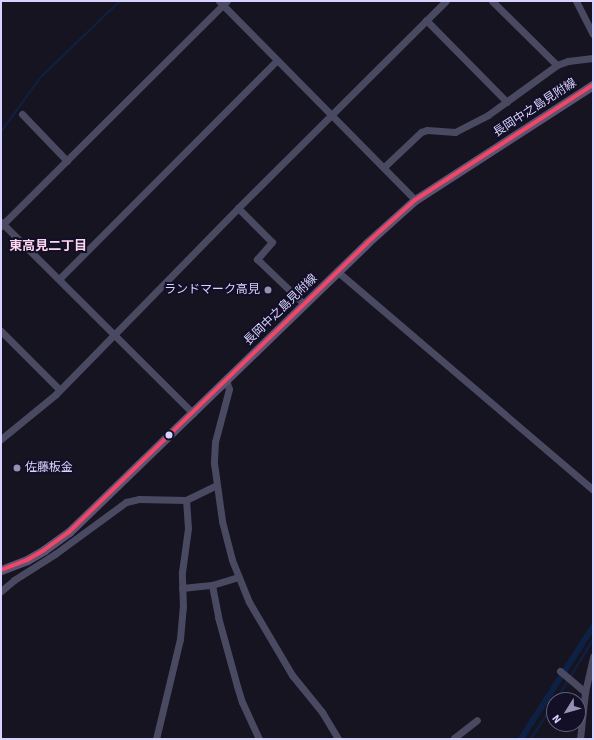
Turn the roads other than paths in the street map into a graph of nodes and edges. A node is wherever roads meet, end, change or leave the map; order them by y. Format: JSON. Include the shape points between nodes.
{"nodes":[{"id":1,"x":446,"y":1,"type":"edge"},
{"id":2,"x":492,"y":1,"type":"edge"},
{"id":3,"x":576,"y":1,"type":"edge"},
{"id":4,"x":223,"y":2,"type":"edge"},
{"id":5,"x":426,"y":20,"type":"junction"},
{"id":6,"x":593,"y":34,"type":"edge"},
{"id":7,"x":593,"y":58,"type":"edge"},
{"id":8,"x":277,"y":60,"type":"junction"},
{"id":9,"x":557,"y":65,"type":"junction"},
{"id":10,"x":593,"y":85,"type":"edge"},
{"id":11,"x":507,"y":102,"type":"junction"},
{"id":12,"x":22,"y":114,"type":"dead end"},
{"id":13,"x":331,"y":114,"type":"junction"},
{"id":14,"x":67,"y":160,"type":"junction"},
{"id":15,"x":384,"y":167,"type":"junction"},
{"id":16,"x":415,"y":200,"type":"junction"},
{"id":17,"x":238,"y":208,"type":"junction"},
{"id":18,"x":2,"y":224,"type":"edge"},
{"id":19,"x":338,"y":272,"type":"junction"},
{"id":20,"x":59,"y":279,"type":"junction"},
{"id":21,"x":304,"y":304,"type":"junction"},
{"id":22,"x":1,"y":331,"type":"edge"},
{"id":23,"x":114,"y":334,"type":"junction"},
{"id":24,"x":226,"y":380,"type":"junction"},
{"id":25,"x":60,"y":390,"type":"junction"},
{"id":26,"x":192,"y":413,"type":"junction"},
{"id":27,"x":1,"y":439,"type":"edge"},
{"id":28,"x":217,"y":485,"type":"junction"},
{"id":29,"x":593,"y":490,"type":"edge"},
{"id":30,"x":186,"y":500,"type":"junction"},
{"id":31,"x":16,"y":564,"type":"junction"},
{"id":32,"x":1,"y":570,"type":"edge"},
{"id":33,"x":19,"y":577,"type":"junction"},
{"id":34,"x":239,"y":578,"type":"junction"},
{"id":35,"x":212,"y":585,"type":"junction"},
{"id":36,"x":182,"y":588,"type":"junction"},
{"id":37,"x":1,"y":591,"type":"edge"},
{"id":38,"x":593,"y":656,"type":"edge"},
{"id":39,"x":560,"y":671,"type":"dead end"},
{"id":40,"x":585,"y":692,"type":"joint"},
{"id":41,"x":477,"y":720,"type":"dead end"},
{"id":42,"x":156,"y":739,"type":"edge"},
{"id":43,"x":259,"y":739,"type":"edge"},
{"id":44,"x":338,"y":739,"type":"edge"},
{"id":45,"x":454,"y":739,"type":"edge"}],
"edges":[{"from":1,"to":5,"type":"street"},
{"from":2,"to":9,"type":"street"},
{"from":3,"to":6,"type":"street"},
{"from":4,"to":8,"type":"street"},
{"from":4,"to":14,"type":"street"},
{"from":5,"to":11,"type":"street"},
{"from":5,"to":13,"type":"street"},
{"from":7,"to":9,"type":"street"},
{"from":8,"to":13,"type":"street"},
{"from":8,"to":20,"type":"street"},
{"from":9,"to":11,"type":"street"},
{"from":10,"to":16,"type":"main road","name":"長岡中之島見附線"},
{"from":11,"to":15,"type":"street","via":[[455,132],[421,132]]},
{"from":12,"to":14,"type":"street"},
{"from":13,"to":15,"type":"street"},
{"from":13,"to":17,"type":"street"},
{"from":14,"to":18,"type":"street"},
{"from":15,"to":16,"type":"street"},
{"from":16,"to":19,"type":"main road","name":"長岡中之島見附線"},
{"from":17,"to":21,"type":"street","via":[[272,242],[257,259]]},
{"from":17,"to":23,"type":"street"},
{"from":18,"to":20,"type":"street"},
{"from":19,"to":21,"type":"main road","name":"長岡中之島見附線"},
{"from":19,"to":29,"type":"street"},
{"from":20,"to":23,"type":"street"},
{"from":21,"to":24,"type":"main road","name":"長岡中之島見附線"},
{"from":22,"to":25,"type":"street"},
{"from":23,"to":25,"type":"street"},
{"from":23,"to":26,"type":"street"},
{"from":24,"to":26,"type":"main road","name":"長岡中之島見附線"},
{"from":24,"to":28,"type":"street","via":[[229,389],[215,442]]},
{"from":25,"to":27,"type":"street"},
{"from":26,"to":31,"type":"main road","name":"長岡中之島見附線","via":[[69,532],[44,550]]},
{"from":28,"to":30,"type":"street"},
{"from":28,"to":34,"type":"street","via":[[223,526]]},
{"from":30,"to":33,"type":"street","via":[[139,499],[126,502]]},
{"from":30,"to":36,"type":"street","via":[[188,528]]},
{"from":31,"to":32,"type":"main road","name":"長岡中之島見附線"},
{"from":31,"to":33,"type":"street"},
{"from":33,"to":37,"type":"street"},
{"from":34,"to":35,"type":"street"},
{"from":34,"to":44,"type":"street","via":[[249,602],[292,675],[322,712]]},
{"from":35,"to":36,"type":"street"},
{"from":35,"to":43,"type":"street","via":[[237,686]]},
{"from":36,"to":42,"type":"street","via":[[180,639]]},
{"from":38,"to":40,"type":"street"},
{"from":39,"to":40,"type":"street"},
{"from":41,"to":45,"type":"street"}]}
